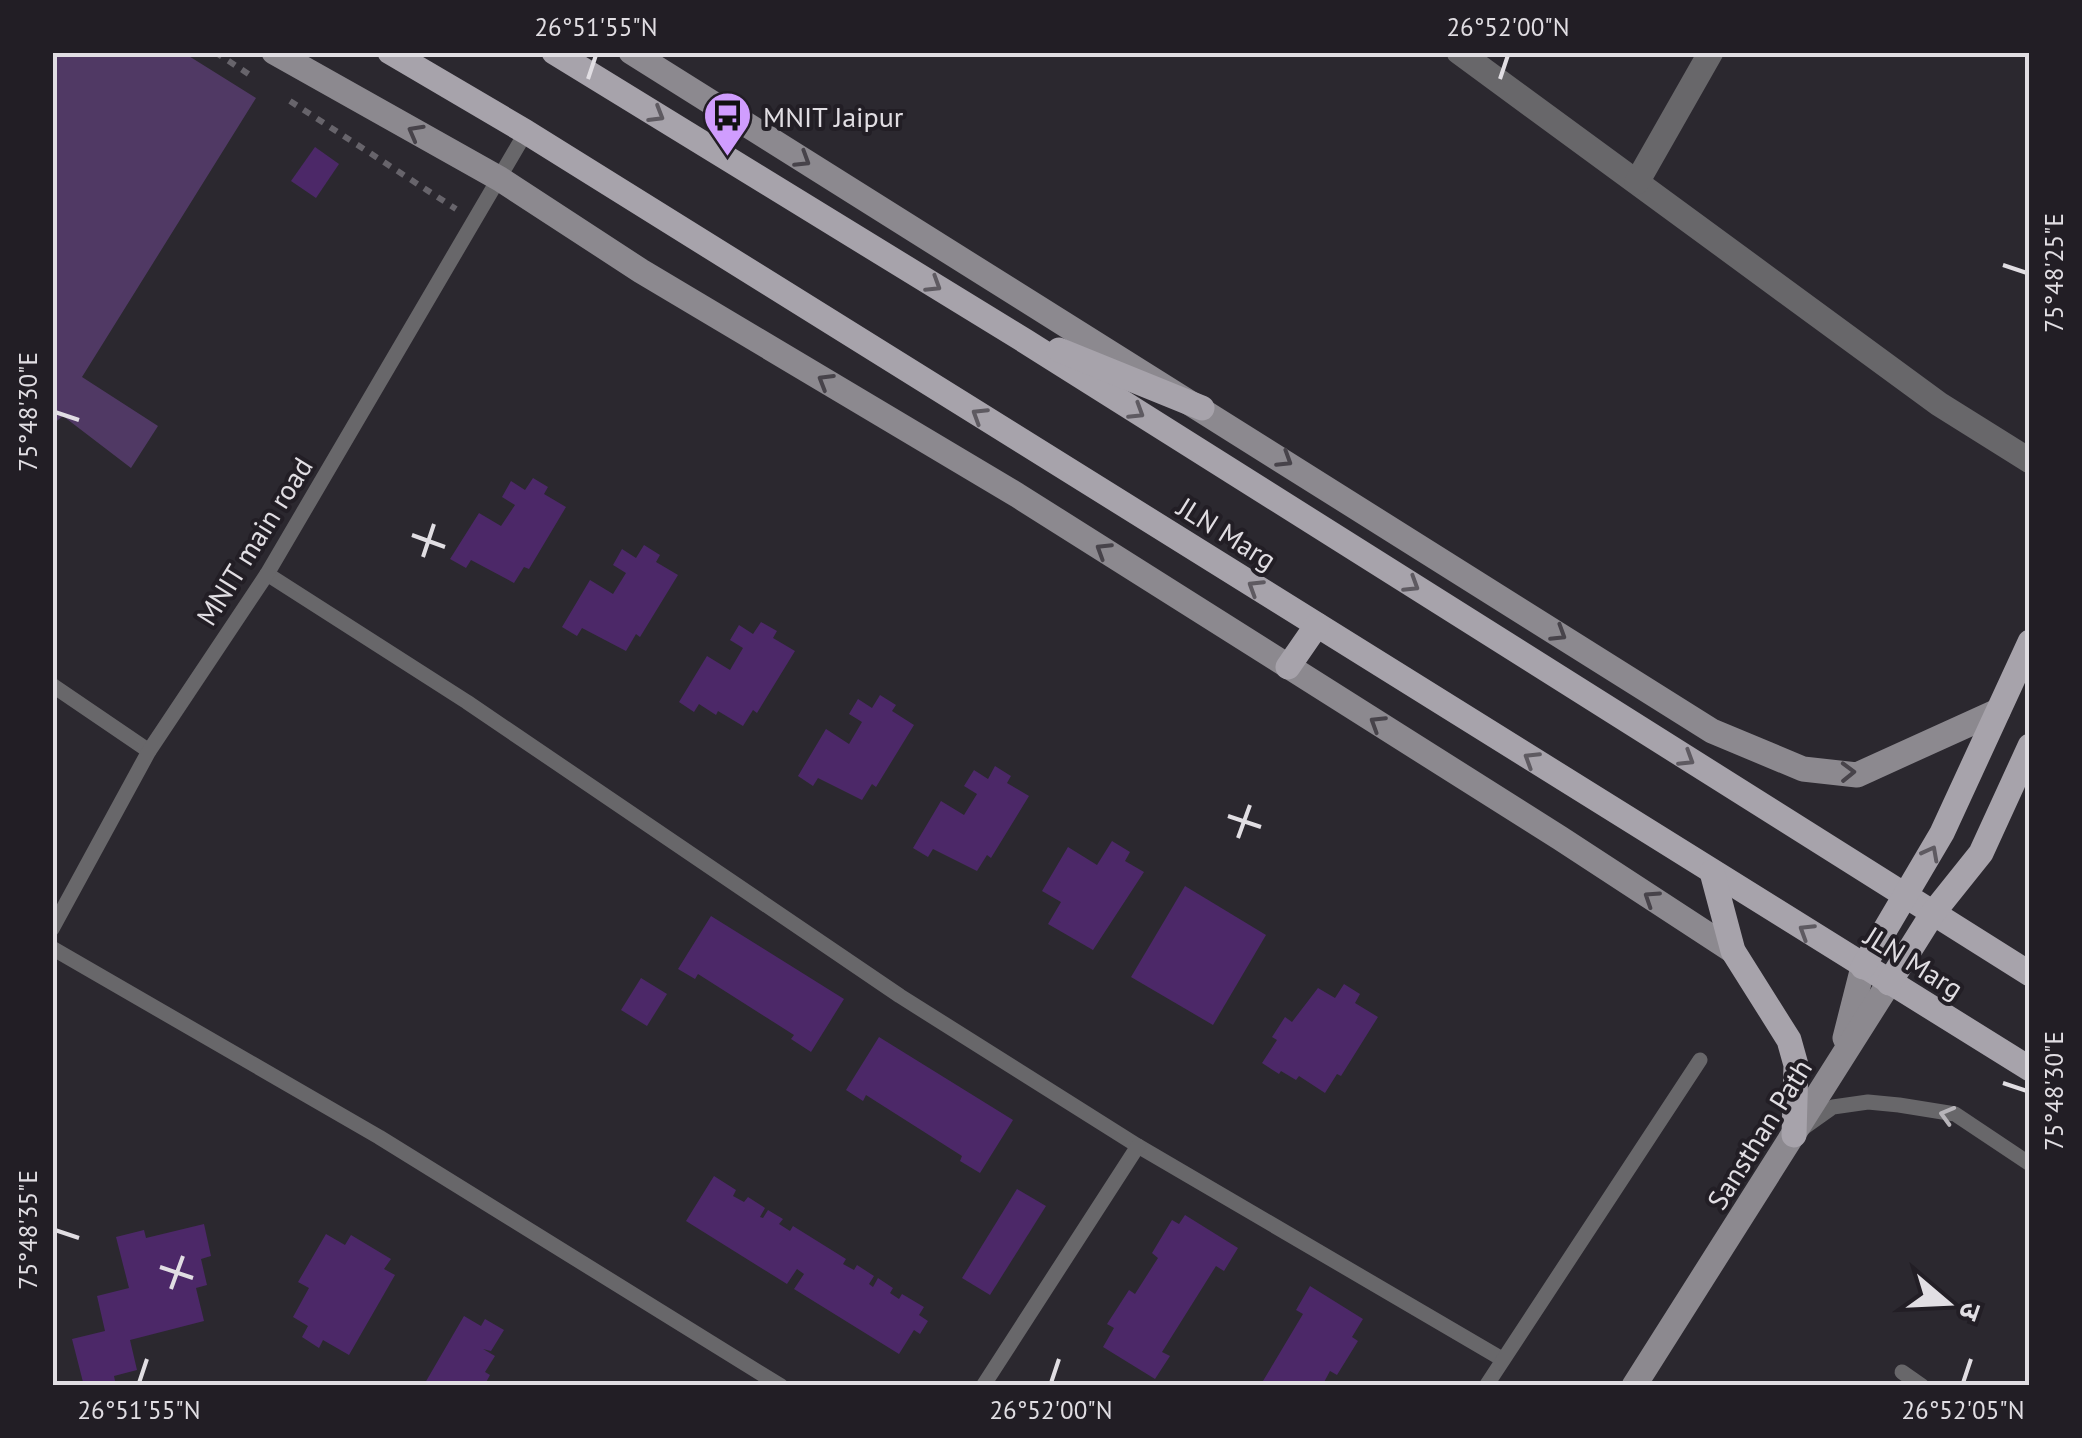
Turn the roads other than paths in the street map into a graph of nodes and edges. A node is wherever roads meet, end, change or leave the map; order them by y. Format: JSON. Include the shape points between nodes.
{"nodes":[{"id":1,"x":274,"y":52,"type":"edge"},
{"id":2,"x":390,"y":52,"type":"edge"},
{"id":3,"x":631,"y":52,"type":"edge"},
{"id":4,"x":1460,"y":52,"type":"edge"},
{"id":5,"x":1711,"y":52,"type":"edge"},
{"id":6,"x":569,"y":57,"type":"edge"},
{"id":7,"x":526,"y":132,"type":"junction"},
{"id":8,"x":500,"y":180,"type":"junction"},
{"id":9,"x":1637,"y":182,"type":"junction"},
{"id":10,"x":1025,"y":341,"type":"junction"},
{"id":11,"x":1202,"y":408,"type":"junction"},
{"id":12,"x":2030,"y":461,"type":"edge"},
{"id":13,"x":267,"y":574,"type":"junction"},
{"id":14,"x":1316,"y":625,"type":"junction"},
{"id":15,"x":2030,"y":642,"type":"edge"},
{"id":16,"x":1288,"y":668,"type":"junction"},
{"id":17,"x":52,"y":685,"type":"edge"},
{"id":18,"x":1998,"y":711,"type":"junction"},
{"id":19,"x":2030,"y":746,"type":"edge"},
{"id":20,"x":149,"y":751,"type":"junction"},
{"id":21,"x":1712,"y":872,"type":"junction"},
{"id":22,"x":1907,"y":896,"type":"junction"},
{"id":23,"x":1933,"y":913,"type":"junction"},
{"id":24,"x":52,"y":929,"type":"edge"},
{"id":25,"x":52,"y":948,"type":"edge"},
{"id":26,"x":1733,"y":952,"type":"junction"},
{"id":27,"x":1864,"y":967,"type":"junction"},
{"id":28,"x":2030,"y":974,"type":"edge"},
{"id":29,"x":1889,"y":983,"type":"junction"},
{"id":30,"x":1700,"y":1060,"type":"dead end"},
{"id":31,"x":1837,"y":1067,"type":"junction"},
{"id":32,"x":2030,"y":1069,"type":"edge"},
{"id":33,"x":1794,"y":1134,"type":"junction"},
{"id":34,"x":1138,"y":1146,"type":"junction"},
{"id":35,"x":2030,"y":1164,"type":"edge"},
{"id":36,"x":1502,"y":1359,"type":"junction"},
{"id":37,"x":1902,"y":1372,"type":"dead end"},
{"id":38,"x":781,"y":1386,"type":"edge"},
{"id":39,"x":983,"y":1386,"type":"edge"},
{"id":40,"x":1486,"y":1386,"type":"edge"},
{"id":41,"x":1634,"y":1386,"type":"edge"},
{"id":42,"x":1922,"y":1386,"type":"edge"}],
"edges":[{"from":8,"to":1,"type":"street","one_way":true},
{"from":2,"to":7,"type":"main road","name":"JLN Marg"},
{"from":3,"to":11,"type":"street","one_way":true},
{"from":4,"to":9,"type":"street"},
{"from":5,"to":9,"type":"street"},
{"from":6,"to":10,"type":"main road","name":"JLN Marg","one_way":true},
{"from":7,"to":8,"type":"lane","name":"MNIT main road"},
{"from":14,"to":7,"type":"main road","name":"JLN Marg","one_way":true},
{"from":8,"to":13,"type":"lane","name":"MNIT main road"},
{"from":16,"to":8,"type":"street","one_way":true},
{"from":9,"to":12,"type":"street","via":[[1939,404]]},
{"from":10,"to":11,"type":"main road"},
{"from":10,"to":22,"type":"main road","name":"JLN Marg","one_way":true},
{"from":11,"to":18,"type":"street","one_way":true,"via":[[1712,731],[1803,769],[1857,775]]},
{"from":13,"to":20,"type":"lane","name":"MNIT main road"},
{"from":13,"to":34,"type":"lane","via":[[900,996]]},
{"from":14,"to":16,"type":"main road"},
{"from":21,"to":14,"type":"main road","name":"JLN Marg","one_way":true},
{"from":15,"to":18,"type":"main road"},
{"from":26,"to":16,"type":"street","one_way":true},
{"from":17,"to":20,"type":"lane"},
{"from":22,"to":18,"type":"main road","one_way":true},
{"from":19,"to":23,"type":"main road","name":"Sansthan Path","via":[[1982,853]]},
{"from":20,"to":24,"type":"lane","name":"MNIT main road"},
{"from":21,"to":26,"type":"main road"},
{"from":27,"to":21,"type":"main road","name":"JLN Marg","one_way":true},
{"from":22,"to":23,"type":"main road","name":"JLN Marg"},
{"from":22,"to":27,"type":"main road"},
{"from":23,"to":28,"type":"main road","name":"JLN Marg"},
{"from":23,"to":29,"type":"main road","name":"Sansthan Path"},
{"from":25,"to":38,"type":"lane","via":[[379,1136]]},
{"from":26,"to":33,"type":"main road","via":[[1789,1040],[1796,1065]]},
{"from":27,"to":29,"type":"main road","name":"JLN Marg"},
{"from":27,"to":31,"type":"street"},
{"from":29,"to":31,"type":"street","name":"Sansthan Path"},
{"from":29,"to":32,"type":"main road","name":"JLN Marg"},
{"from":30,"to":36,"type":"lane"},
{"from":31,"to":33,"type":"street","name":"Sansthan Path"},
{"from":35,"to":33,"type":"lane","one_way":true,"via":[[1955,1114],[1900,1105],[1834,1108]]},
{"from":33,"to":41,"type":"street","name":"Sansthan Path"},
{"from":34,"to":36,"type":"lane"},
{"from":34,"to":39,"type":"lane"},
{"from":36,"to":40,"type":"lane"},
{"from":37,"to":42,"type":"lane"}]}
